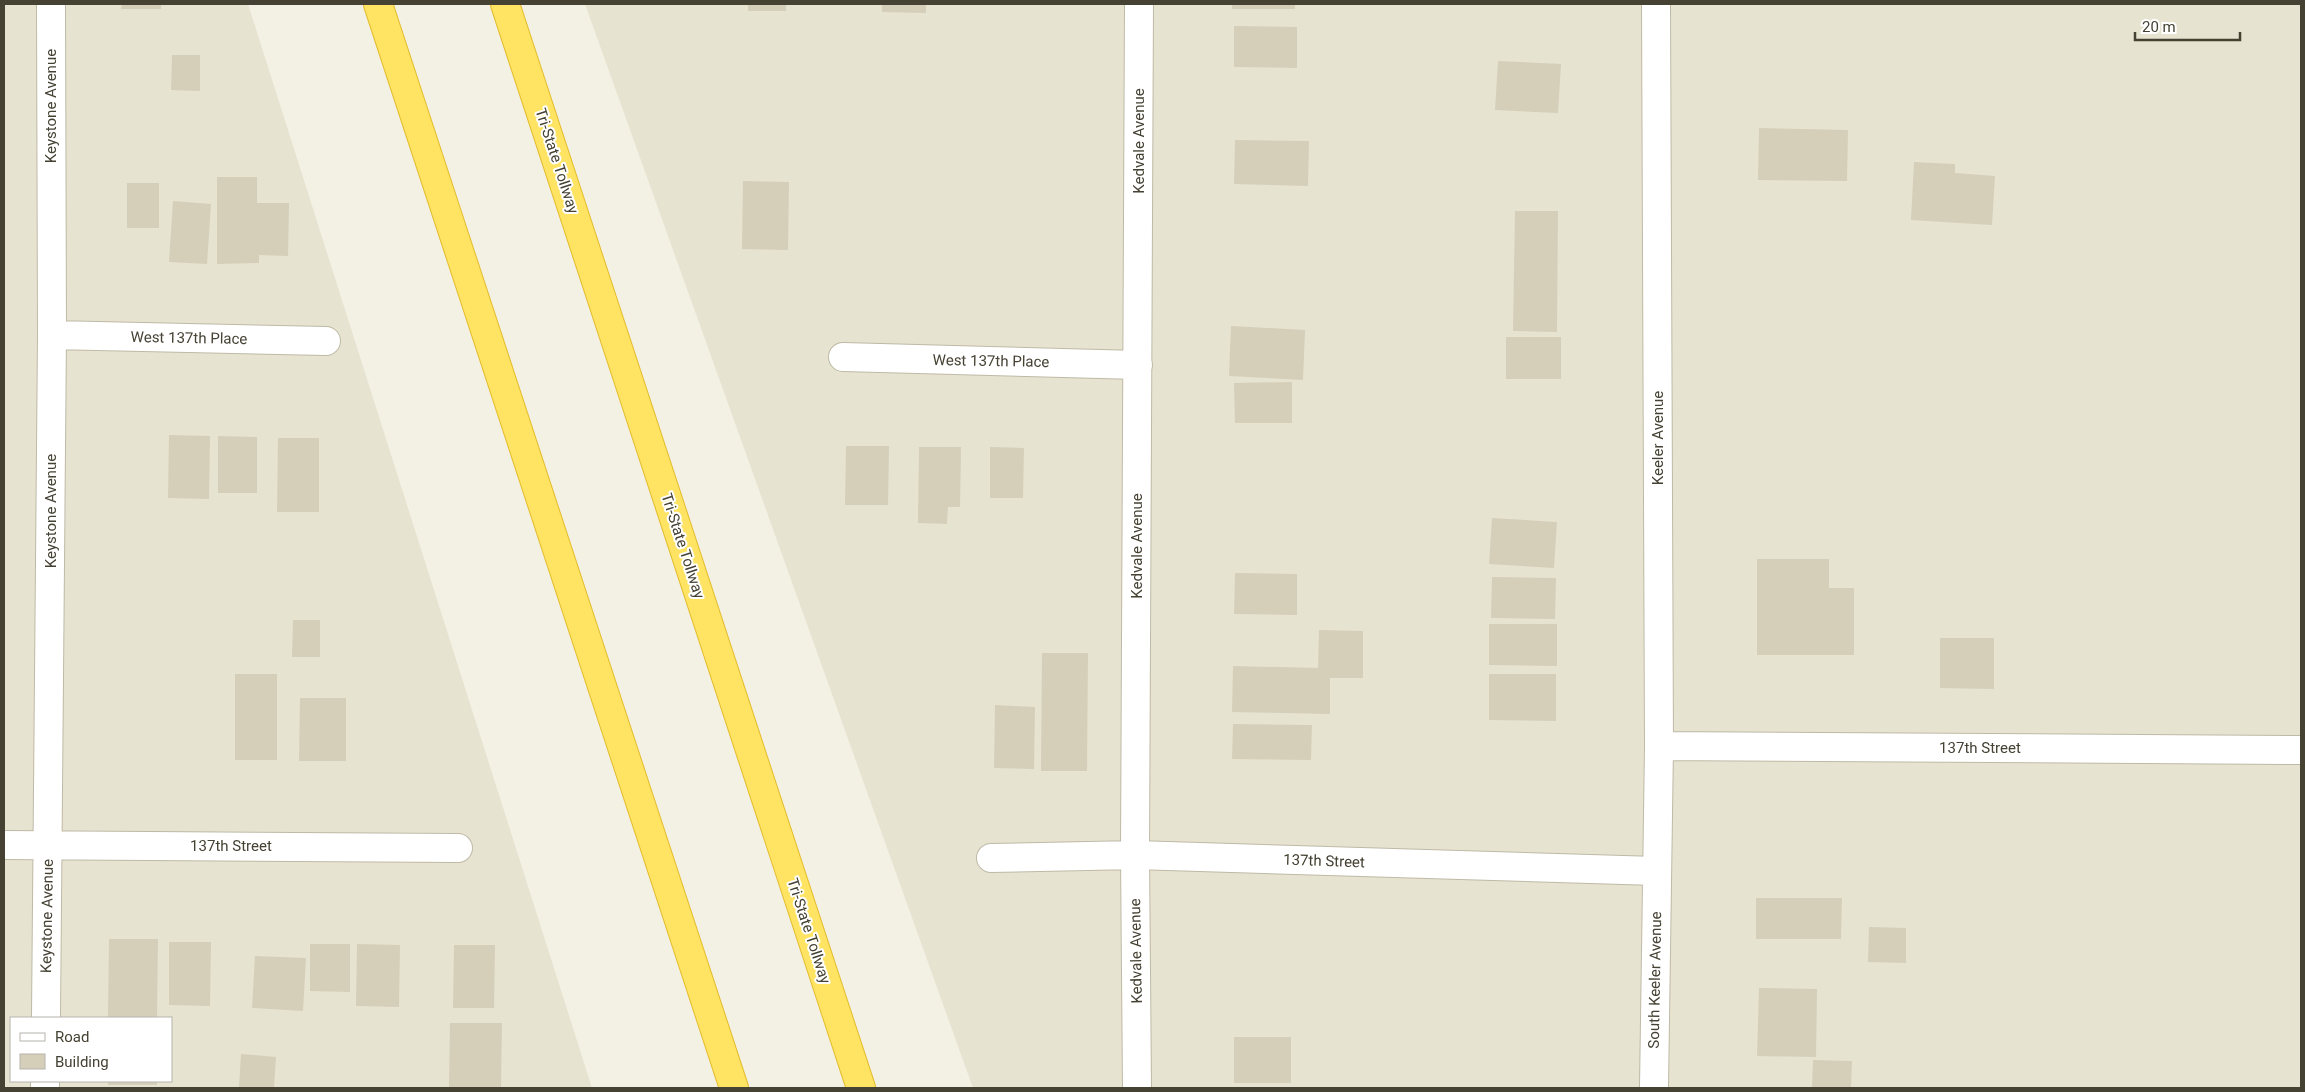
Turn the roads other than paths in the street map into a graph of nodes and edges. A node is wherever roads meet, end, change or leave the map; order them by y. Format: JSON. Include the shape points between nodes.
{"nodes":[{"id":1,"x":51,"y":4,"type":"edge"},
{"id":2,"x":378,"y":4,"type":"edge"},
{"id":3,"x":505,"y":4,"type":"edge"},
{"id":4,"x":1140,"y":4,"type":"edge"},
{"id":5,"x":1656,"y":4,"type":"edge"},
{"id":6,"x":52,"y":335,"type":"junction"},
{"id":7,"x":326,"y":341,"type":"dead end"},
{"id":8,"x":843,"y":357,"type":"dead end"},
{"id":9,"x":1138,"y":365,"type":"junction"},
{"id":10,"x":1659,"y":746,"type":"junction"},
{"id":11,"x":2301,"y":750,"type":"edge"},
{"id":12,"x":4,"y":845,"type":"edge"},
{"id":13,"x":48,"y":845,"type":"junction"},
{"id":14,"x":458,"y":848,"type":"dead end"},
{"id":15,"x":1135,"y":855,"type":"junction"},
{"id":16,"x":991,"y":858,"type":"dead end"},
{"id":17,"x":1656,"y":872,"type":"junction"},
{"id":18,"x":46,"y":1017,"type":"edge"},
{"id":19,"x":734,"y":1088,"type":"edge"},
{"id":20,"x":861,"y":1088,"type":"edge"},
{"id":21,"x":1137,"y":1088,"type":"edge"},
{"id":22,"x":1654,"y":1088,"type":"edge"}],
"edges":[{"from":1,"to":6,"type":"street","name":"Keystone Avenue"},
{"from":2,"to":19,"type":"highway"},
{"from":3,"to":20,"type":"highway","name":"Tri-State Tollway"},
{"from":4,"to":9,"type":"street","name":"Kedvale Avenue"},
{"from":5,"to":10,"type":"street","name":"Keeler Avenue"},
{"from":6,"to":7,"type":"street","name":"West 137th Place"},
{"from":6,"to":13,"type":"street","name":"Keystone Avenue"},
{"from":8,"to":9,"type":"street","name":"West 137th Place"},
{"from":9,"to":15,"type":"street","name":"Kedvale Avenue"},
{"from":10,"to":11,"type":"street","name":"137th Street"},
{"from":10,"to":17,"type":"street","name":"Keeler Avenue"},
{"from":12,"to":13,"type":"street","name":"137th Street"},
{"from":13,"to":14,"type":"street","name":"137th Street"},
{"from":13,"to":18,"type":"street","name":"Keystone Avenue"},
{"from":15,"to":16,"type":"street","name":"137th Street"},
{"from":15,"to":17,"type":"street","name":"137th Street"},
{"from":15,"to":21,"type":"street","name":"Kedvale Avenue"},
{"from":17,"to":22,"type":"street","name":"South Keeler Avenue"}]}
